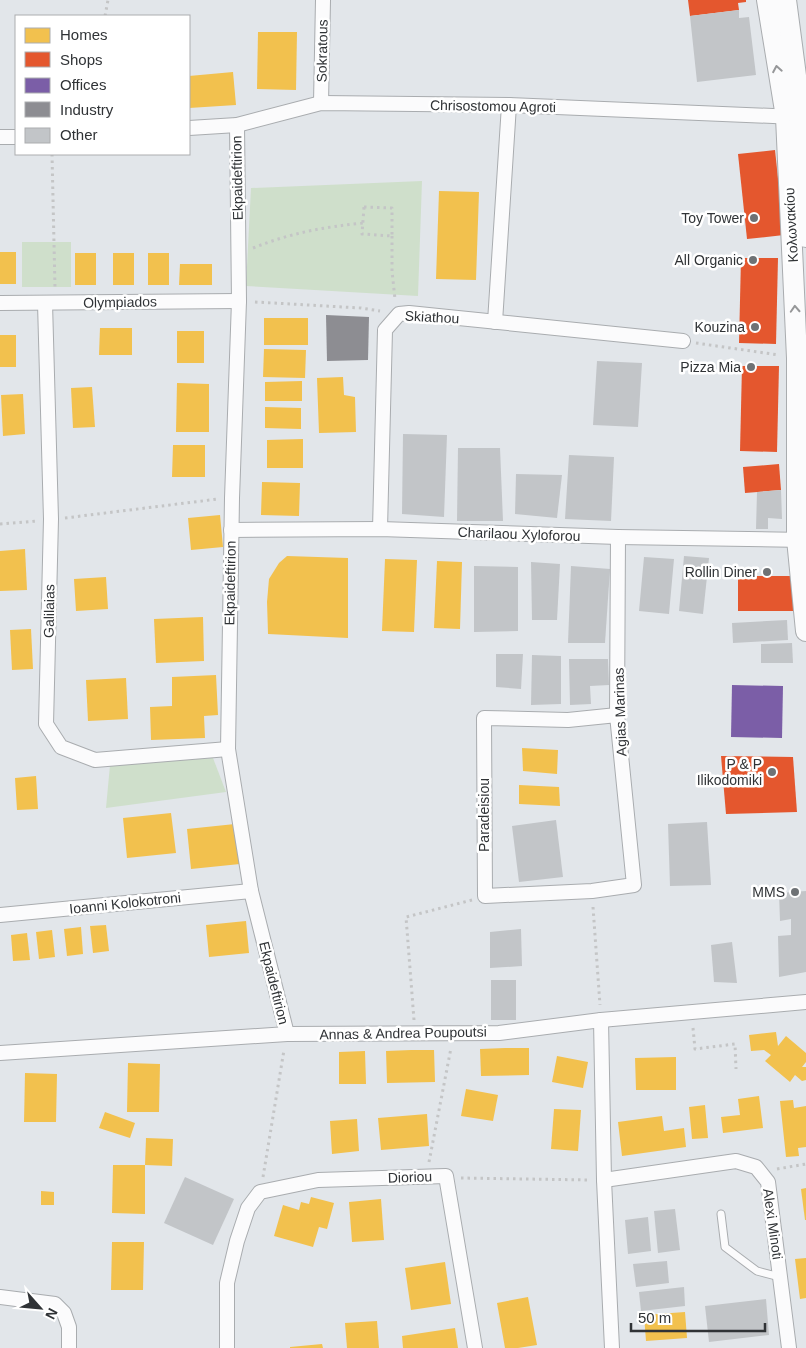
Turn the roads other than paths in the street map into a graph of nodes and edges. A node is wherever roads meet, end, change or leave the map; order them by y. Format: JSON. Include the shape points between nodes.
{"nodes":[{"id":1,"x":323,"y":0,"type":"edge"},
{"id":2,"x":767,"y":0,"type":"edge"},
{"id":3,"x":786,"y":0,"type":"edge"},
{"id":4,"x":321,"y":103,"type":"junction"},
{"id":5,"x":509,"y":105,"type":"junction"},
{"id":6,"x":793,"y":117,"type":"junction"},
{"id":7,"x":237,"y":125,"type":"junction"},
{"id":8,"x":190,"y":128,"type":"edge"},
{"id":9,"x":0,"y":137,"type":"edge"},
{"id":10,"x":15,"y":137,"type":"edge"},
{"id":11,"x":806,"y":237,"type":"edge"},
{"id":12,"x":239,"y":301,"type":"junction"},
{"id":13,"x":0,"y":303,"type":"edge"},
{"id":14,"x":50,"y":303,"type":"junction"},
{"id":15,"x":495,"y":322,"type":"junction"},
{"id":16,"x":683,"y":341,"type":"road end"},
{"id":17,"x":380,"y":529,"type":"junction"},
{"id":18,"x":231,"y":530,"type":"junction"},
{"id":19,"x":618,"y":538,"type":"junction"},
{"id":20,"x":802,"y":540,"type":"edge"},
{"id":21,"x":806,"y":631,"type":"edge"},
{"id":22,"x":617,"y":715,"type":"junction"},
{"id":23,"x":228,"y":749,"type":"junction"},
{"id":24,"x":251,"y":891,"type":"junction"},
{"id":25,"x":592,"y":891,"type":"joint"},
{"id":26,"x":0,"y":915,"type":"edge"},
{"id":27,"x":806,"y":1002,"type":"edge"},
{"id":28,"x":601,"y":1020,"type":"junction"},
{"id":29,"x":287,"y":1034,"type":"junction"},
{"id":30,"x":0,"y":1053,"type":"edge"},
{"id":31,"x":604,"y":1180,"type":"junction"},
{"id":32,"x":721,"y":1214,"type":"dead end"},
{"id":33,"x":780,"y":1277,"type":"junction"},
{"id":34,"x":0,"y":1297,"type":"edge"},
{"id":35,"x":68,"y":1348,"type":"edge"},
{"id":36,"x":227,"y":1348,"type":"edge"},
{"id":37,"x":475,"y":1348,"type":"edge"},
{"id":38,"x":612,"y":1348,"type":"edge"},
{"id":39,"x":789,"y":1348,"type":"edge"}],
"edges":[{"from":1,"to":4,"type":"street","name":"Sokratous"},
{"from":6,"to":2,"type":"main road","name":"Κολωνακίου","one_way":true},
{"from":3,"to":6,"type":"main road","name":"Κολωνακίου","via":[[796,66]]},
{"from":4,"to":5,"type":"street","name":"Chrisostomou Agroti"},
{"from":4,"to":7,"type":"street","name":"Chrisostomou Agroti"},
{"from":5,"to":6,"type":"street","name":"Chrisostomou Agroti"},
{"from":5,"to":15,"type":"street"},
{"from":6,"to":11,"type":"main road","name":"Κολωνακίου"},
{"from":20,"to":6,"type":"main road","name":"Κολωνακίου","one_way":true},
{"from":7,"to":8,"type":"street","name":"Chrisostomou Agroti"},
{"from":7,"to":12,"type":"street","name":"Ekpaideftirion"},
{"from":9,"to":10,"type":"street"},
{"from":12,"to":14,"type":"street","name":"Olympiados"},
{"from":12,"to":18,"type":"street","name":"Ekpaideftirion"},
{"from":13,"to":14,"type":"street","name":"Olympiados"},
{"from":14,"to":23,"type":"street","name":"Galilaias","via":[[51,519],[46,724],[62,747],[95,760]]},
{"from":15,"to":16,"type":"street","name":"Skiathou"},
{"from":15,"to":17,"type":"street","name":"Skiathou","via":[[409,313],[399,314],[385,330]]},
{"from":17,"to":18,"type":"street","name":"Charilaou Xyloforou"},
{"from":17,"to":19,"type":"street","name":"Charilaou Xyloforou"},
{"from":18,"to":23,"type":"street","name":"Ekpaideftirion"},
{"from":19,"to":20,"type":"street","name":"Charilaou Xyloforou"},
{"from":19,"to":22,"type":"street","name":"Agias Marinas"},
{"from":20,"to":21,"type":"main road","name":"Κολωνακίου"},
{"from":22,"to":25,"type":"street","name":"Agias Marinas","via":[[634,885]]},
{"from":22,"to":25,"type":"street","name":"Paradeisiou","via":[[568,720],[484,718],[485,896]]},
{"from":23,"to":24,"type":"street","name":"Ekpaideftirion"},
{"from":24,"to":26,"type":"street","name":"Ioanni Kolokotroni"},
{"from":24,"to":29,"type":"street","name":"Ekpaideftirion"},
{"from":27,"to":28,"type":"street","name":"Annas & Andrea Poupoutsi"},
{"from":28,"to":29,"type":"street","name":"Annas & Andrea Poupoutsi","via":[[499,1032]]},
{"from":28,"to":31,"type":"street"},
{"from":29,"to":30,"type":"street","name":"Annas & Andrea Poupoutsi"},
{"from":31,"to":33,"type":"street","name":"Alexi Minoti","via":[[736,1162],[756,1167],[768,1182]]},
{"from":31,"to":38,"type":"street"},
{"from":32,"to":33,"type":"lane","via":[[725,1247],[757,1271]]},
{"from":33,"to":39,"type":"street","name":"Alexi Minoti"},
{"from":34,"to":35,"type":"street","via":[[55,1304],[64,1313],[69,1327]]},
{"from":36,"to":37,"type":"street","name":"Dioriou","via":[[227,1283],[248,1208],[260,1192],[318,1180],[446,1176]]}]}
